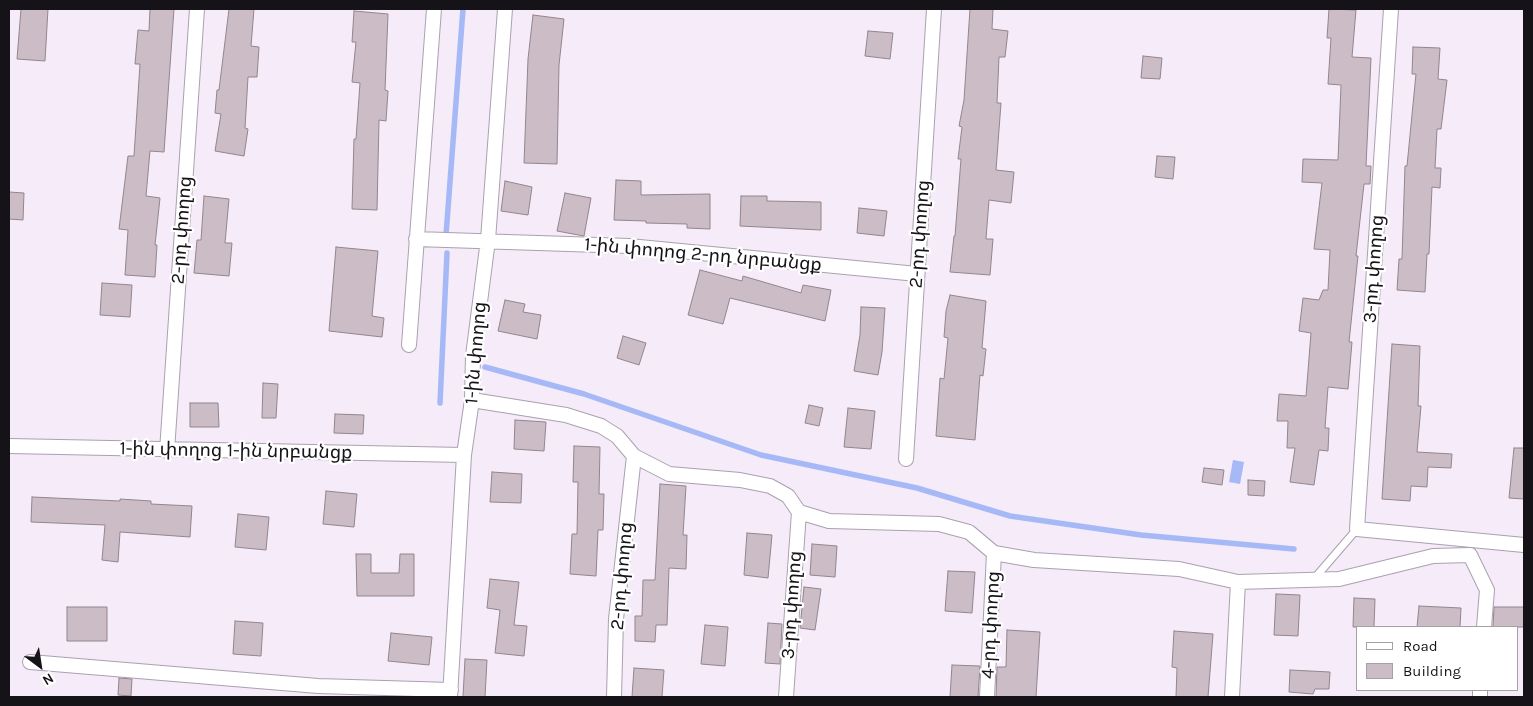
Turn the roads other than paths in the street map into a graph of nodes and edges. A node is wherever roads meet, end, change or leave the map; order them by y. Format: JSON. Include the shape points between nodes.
{"nodes":[{"id":1,"x":197,"y":9,"type":"edge"},
{"id":2,"x":434,"y":9,"type":"edge"},
{"id":3,"x":505,"y":9,"type":"edge"},
{"id":4,"x":934,"y":9,"type":"edge"},
{"id":5,"x":1391,"y":9,"type":"edge"},
{"id":6,"x":416,"y":239,"type":"junction"},
{"id":7,"x":488,"y":240,"type":"junction"},
{"id":8,"x":917,"y":274,"type":"junction"},
{"id":9,"x":409,"y":345,"type":"dead end"},
{"id":10,"x":472,"y":400,"type":"junction"},
{"id":11,"x":9,"y":446,"type":"edge"},
{"id":12,"x":167,"y":451,"type":"junction"},
{"id":13,"x":464,"y":455,"type":"junction"},
{"id":14,"x":634,"y":456,"type":"junction"},
{"id":15,"x":906,"y":459,"type":"dead end"},
{"id":16,"x":799,"y":512,"type":"junction"},
{"id":17,"x":1357,"y":528,"type":"junction"},
{"id":18,"x":1524,"y":545,"type":"edge"},
{"id":19,"x":1471,"y":548,"type":"junction"},
{"id":20,"x":994,"y":553,"type":"junction"},
{"id":21,"x":1313,"y":580,"type":"junction"},
{"id":22,"x":1238,"y":582,"type":"junction"},
{"id":23,"x":1484,"y":626,"type":"edge"},
{"id":24,"x":30,"y":662,"type":"dead end"},
{"id":25,"x":450,"y":694,"type":"edge"},
{"id":26,"x":614,"y":697,"type":"edge"},
{"id":27,"x":786,"y":697,"type":"edge"},
{"id":28,"x":987,"y":697,"type":"edge"},
{"id":29,"x":1232,"y":697,"type":"edge"}],
"edges":[{"from":1,"to":12,"type":"street","name":"2-րդ փողոց"},
{"from":2,"to":6,"type":"street"},
{"from":3,"to":7,"type":"street","name":"1-ին փողոց"},
{"from":4,"to":8,"type":"street","name":"2-րդ փողոց"},
{"from":5,"to":17,"type":"street","name":"3-րդ փողոց"},
{"from":6,"to":7,"type":"street","name":"1-ին փողոց 2-րդ նրբանցք"},
{"from":6,"to":9,"type":"street"},
{"from":7,"to":8,"type":"street","name":"1-ին փողոց 2-րդ նրբանցք","via":[[629,246]]},
{"from":7,"to":10,"type":"street","name":"1-ին փողոց","via":[[473,356]]},
{"from":8,"to":15,"type":"street","name":"2-րդ փողոց"},
{"from":10,"to":13,"type":"street","name":"1-ին փողոց"},
{"from":10,"to":14,"type":"street","via":[[566,415],[601,426],[617,436]]},
{"from":11,"to":12,"type":"street","name":"1-ին փողոց 1-ին նրբանցք"},
{"from":12,"to":13,"type":"street","name":"1-ին փողոց 1-ին նրբանցք"},
{"from":13,"to":25,"type":"street","name":"1-ին փողոց"},
{"from":14,"to":16,"type":"street","via":[[669,474],[770,486],[788,496]]},
{"from":14,"to":26,"type":"street","name":"2-րդ փողոց","via":[[616,619]]},
{"from":16,"to":20,"type":"street","via":[[829,521],[939,524],[969,532]]},
{"from":16,"to":27,"type":"street","name":"3-րդ փողոց"},
{"from":17,"to":19,"type":"street"},
{"from":17,"to":21,"type":"lane"},
{"from":18,"to":19,"type":"street"},
{"from":19,"to":21,"type":"street","via":[[1339,580]]},
{"from":19,"to":23,"type":"street","via":[[1486,590]]},
{"from":20,"to":22,"type":"street","via":[[1034,560],[1179,569]]},
{"from":20,"to":28,"type":"street","name":"4-րդ փողոց"},
{"from":21,"to":22,"type":"street"},
{"from":22,"to":29,"type":"street"},
{"from":24,"to":25,"type":"street"}]}
